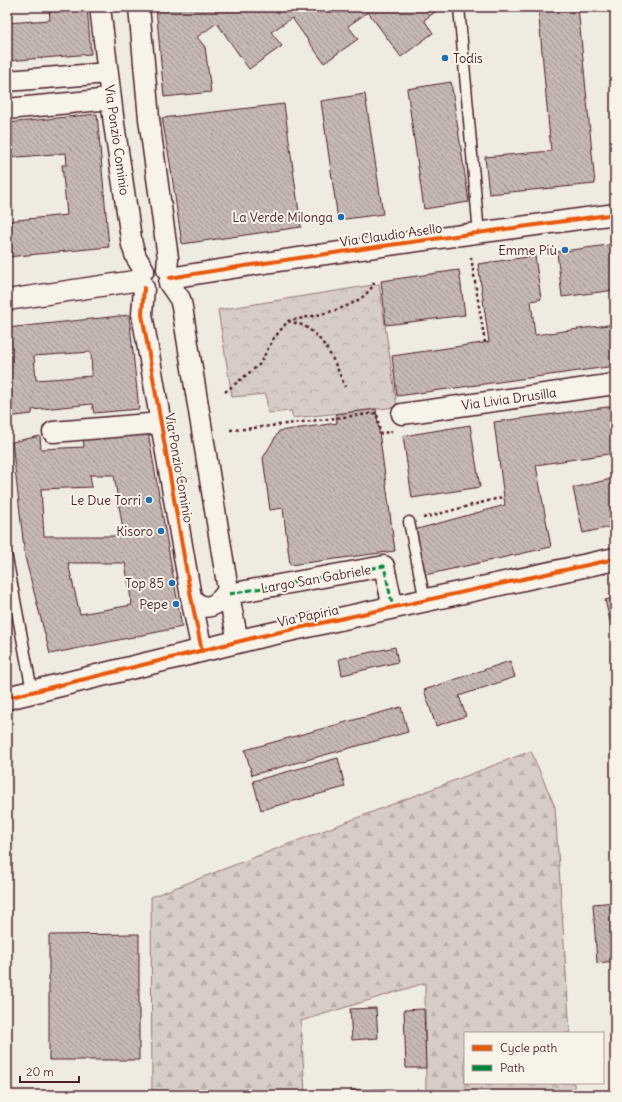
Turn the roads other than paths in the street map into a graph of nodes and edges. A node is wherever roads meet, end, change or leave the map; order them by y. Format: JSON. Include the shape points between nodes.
{"nodes":[{"id":1,"x":100,"y":7,"type":"edge"},
{"id":2,"x":139,"y":7,"type":"edge"},
{"id":3,"x":459,"y":7,"type":"edge"},
{"id":4,"x":108,"y":73,"type":"junction"},
{"id":5,"x":7,"y":81,"type":"edge"},
{"id":6,"x":111,"y":99,"type":"junction"},
{"id":7,"x":7,"y":109,"type":"edge"},
{"id":8,"x":615,"y":214,"type":"edge"},
{"id":9,"x":479,"y":234,"type":"junction"},
{"id":10,"x":169,"y":277,"type":"junction"},
{"id":11,"x":143,"y":279,"type":"junction"},
{"id":12,"x":7,"y":300,"type":"edge"},
{"id":13,"x":615,"y":384,"type":"edge"},
{"id":14,"x":402,"y":414,"type":"road end"},
{"id":15,"x":161,"y":423,"type":"junction"},
{"id":16,"x":53,"y":432,"type":"dead end"},
{"id":17,"x":409,"y":522,"type":"road end"},
{"id":18,"x":7,"y":558,"type":"edge"},
{"id":19,"x":615,"y":559,"type":"edge"},
{"id":20,"x":229,"y":592,"type":"junction"},
{"id":21,"x":191,"y":598,"type":"junction"},
{"id":22,"x":424,"y":601,"type":"junction"},
{"id":23,"x":393,"y":608,"type":"junction"},
{"id":24,"x":238,"y":642,"type":"junction"},
{"id":25,"x":202,"y":651,"type":"junction"},
{"id":26,"x":32,"y":691,"type":"junction"},
{"id":27,"x":7,"y":698,"type":"edge"}],
"edges":[{"from":1,"to":4,"type":"street","name":"Via Ponzio Cominio"},
{"from":2,"to":10,"type":"street","via":[[149,119]]},
{"from":3,"to":9,"type":"lane"},
{"from":4,"to":5,"type":"street"},
{"from":4,"to":6,"type":"street","name":"Via Ponzio Cominio"},
{"from":6,"to":7,"type":"street"},
{"from":6,"to":11,"type":"street","name":"Via Ponzio Cominio","via":[[132,245]]},
{"from":8,"to":9,"type":"street","name":"Via Claudio Asello"},
{"from":9,"to":10,"type":"street","name":"Via Claudio Asello"},
{"from":10,"to":11,"type":"street","via":[[167,288],[158,292],[150,292]]},
{"from":10,"to":20,"type":"street","via":[[182,308]]},
{"from":11,"to":12,"type":"street"},
{"from":11,"to":15,"type":"street","name":"Via Ponzio Cominio","via":[[142,314]]},
{"from":13,"to":14,"type":"street","name":"Via Livia Drusilla"},
{"from":15,"to":16,"type":"street"},
{"from":15,"to":21,"type":"street","name":"Via Ponzio Cominio"},
{"from":17,"to":22,"type":"lane"},
{"from":18,"to":26,"type":"lane"},
{"from":19,"to":22,"type":"street","name":"Via Papiria"},
{"from":20,"to":21,"type":"street","via":[[219,602],[203,607]]},
{"from":20,"to":23,"type":"street","name":"Largo San Gabriele","via":[[384,566]]},
{"from":20,"to":24,"type":"street"},
{"from":21,"to":25,"type":"street","name":"Via Ponzio Cominio"},
{"from":22,"to":23,"type":"street","name":"Via Papiria"},
{"from":23,"to":24,"type":"street","name":"Via Papiria"},
{"from":24,"to":25,"type":"street","name":"Via Papiria"},
{"from":25,"to":26,"type":"street","name":"Via Papiria"},
{"from":26,"to":27,"type":"street","name":"Via Papiria"}]}
